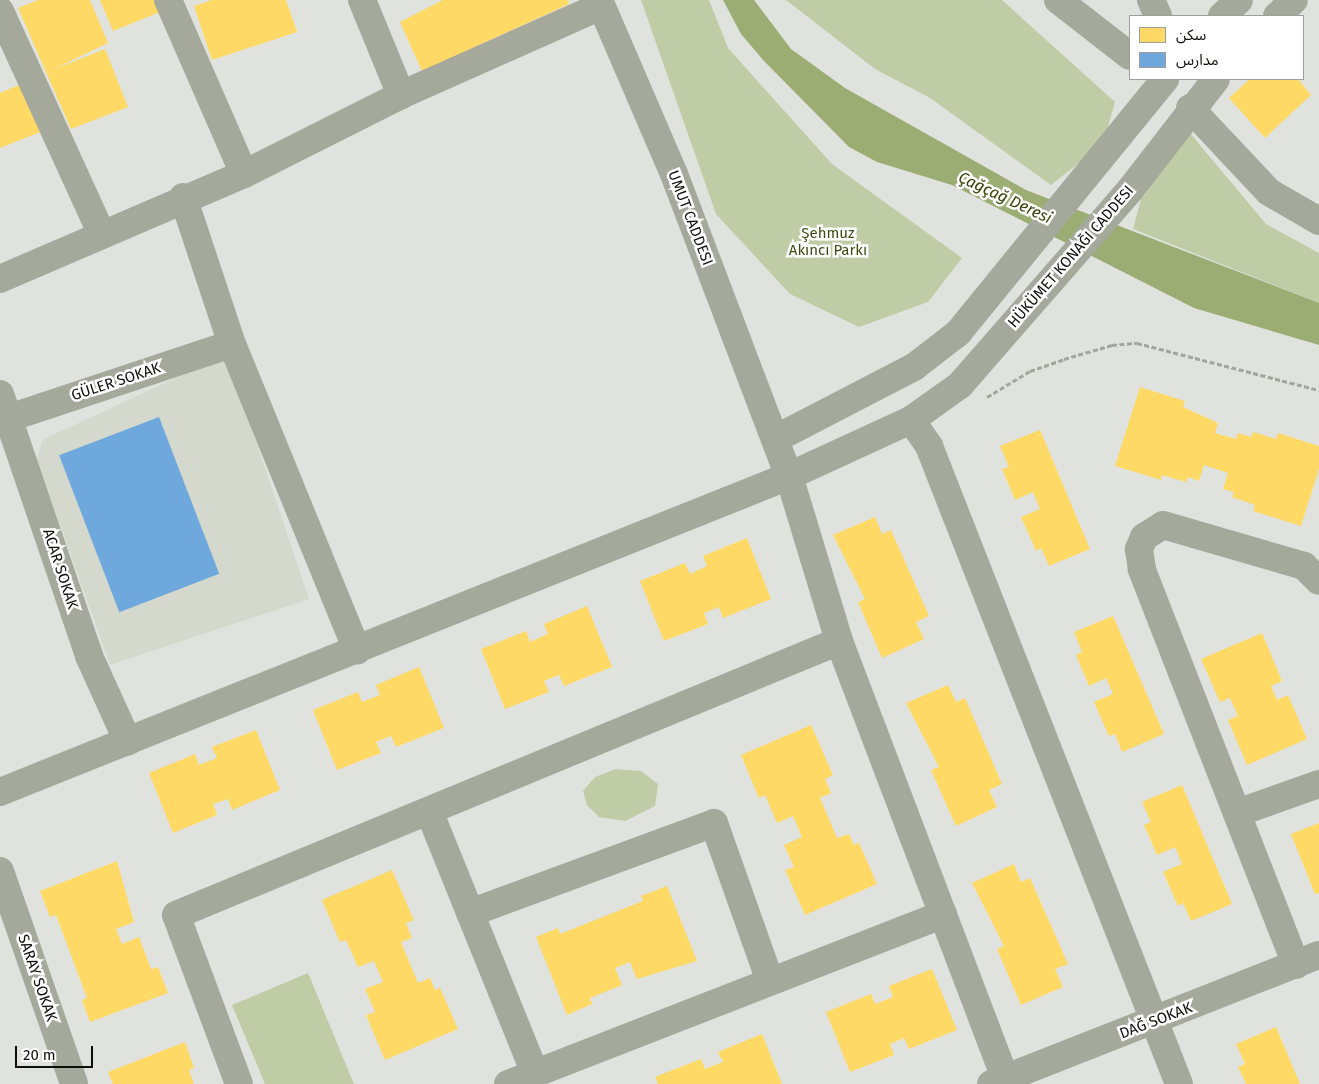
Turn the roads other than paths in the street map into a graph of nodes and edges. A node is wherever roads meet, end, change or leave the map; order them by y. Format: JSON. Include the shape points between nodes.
{"nodes":[{"id":1,"x":168,"y":0,"type":"edge"},
{"id":2,"x":362,"y":0,"type":"edge"},
{"id":3,"x":1058,"y":0,"type":"edge"},
{"id":4,"x":1151,"y":0,"type":"edge"},
{"id":5,"x":1239,"y":0,"type":"edge"},
{"id":6,"x":1294,"y":0,"type":"edge"},
{"id":7,"x":600,"y":3,"type":"edge"},
{"id":8,"x":0,"y":11,"type":"edge"},
{"id":9,"x":1158,"y":15,"type":"edge"},
{"id":10,"x":1223,"y":15,"type":"edge"},
{"id":11,"x":1278,"y":15,"type":"edge"},
{"id":12,"x":1129,"y":55,"type":"edge"},
{"id":13,"x":1162,"y":80,"type":"edge"},
{"id":14,"x":1215,"y":80,"type":"edge"},
{"id":15,"x":401,"y":95,"type":"junction"},
{"id":16,"x":1190,"y":108,"type":"junction"},
{"id":17,"x":244,"y":174,"type":"junction"},
{"id":18,"x":183,"y":197,"type":"junction"},
{"id":19,"x":1319,"y":221,"type":"edge"},
{"id":20,"x":101,"y":233,"type":"junction"},
{"id":21,"x":0,"y":279,"type":"edge"},
{"id":22,"x":232,"y":344,"type":"junction"},
{"id":23,"x":3,"y":411,"type":"edge"},
{"id":24,"x":911,"y":420,"type":"junction"},
{"id":25,"x":775,"y":439,"type":"junction"},
{"id":26,"x":789,"y":476,"type":"junction"},
{"id":27,"x":1319,"y":581,"type":"edge"},
{"id":28,"x":839,"y":641,"type":"junction"},
{"id":29,"x":357,"y":651,"type":"junction"},
{"id":30,"x":128,"y":742,"type":"junction"},
{"id":31,"x":1319,"y":784,"type":"edge"},
{"id":32,"x":0,"y":792,"type":"edge"},
{"id":33,"x":429,"y":811,"type":"junction"},
{"id":34,"x":1237,"y":813,"type":"junction"},
{"id":35,"x":0,"y":871,"type":"edge"},
{"id":36,"x":470,"y":913,"type":"junction"},
{"id":37,"x":943,"y":914,"type":"junction"},
{"id":38,"x":1307,"y":960,"type":"edge"},
{"id":39,"x":770,"y":981,"type":"junction"},
{"id":40,"x":1154,"y":1023,"type":"junction"},
{"id":41,"x":535,"y":1073,"type":"junction"},
{"id":42,"x":998,"y":1081,"type":"edge"},
{"id":43,"x":74,"y":1084,"type":"edge"},
{"id":44,"x":239,"y":1084,"type":"edge"},
{"id":45,"x":508,"y":1084,"type":"edge"},
{"id":46,"x":1178,"y":1084,"type":"edge"}],
"edges":[{"from":1,"to":17,"type":"street"},
{"from":2,"to":15,"type":"street"},
{"from":3,"to":12,"type":"street"},
{"from":4,"to":9,"type":"street"},
{"from":5,"to":10,"type":"street"},
{"from":6,"to":11,"type":"street"},
{"from":7,"to":15,"type":"street"},
{"from":7,"to":25,"type":"street","name":"UMUT CADDESI","via":[[674,174]]},
{"from":8,"to":20,"type":"street"},
{"from":13,"to":25,"type":"street","via":[[1096,166],[958,333],[914,367]]},
{"from":14,"to":16,"type":"street"},
{"from":15,"to":17,"type":"street"},
{"from":16,"to":19,"type":"street","via":[[1268,192]]},
{"from":16,"to":24,"type":"street","via":[[1130,190],[960,385]]},
{"from":17,"to":18,"type":"street"},
{"from":18,"to":20,"type":"street"},
{"from":18,"to":22,"type":"street"},
{"from":20,"to":21,"type":"street"},
{"from":22,"to":23,"type":"street","name":"GÜLER SOKAK"},
{"from":22,"to":29,"type":"street"},
{"from":23,"to":30,"type":"street","name":"ACAR SOKAK","via":[[89,656]]},
{"from":24,"to":26,"type":"street"},
{"from":24,"to":40,"type":"street","via":[[929,446]]},
{"from":25,"to":26,"type":"street","name":"UMUT CADDESI"},
{"from":26,"to":28,"type":"street","name":"UMUT CADDESI"},
{"from":26,"to":29,"type":"street"},
{"from":27,"to":34,"type":"street","via":[[1304,566],[1163,525],[1144,536],[1139,549],[1142,569]]},
{"from":28,"to":33,"type":"street"},
{"from":28,"to":37,"type":"street","name":"UMUT CADDESI"},
{"from":29,"to":30,"type":"street"},
{"from":30,"to":32,"type":"street"},
{"from":31,"to":34,"type":"street"},
{"from":33,"to":36,"type":"street"},
{"from":33,"to":44,"type":"street","via":[[176,915]]},
{"from":34,"to":38,"type":"street"},
{"from":35,"to":43,"type":"street","name":"SARAY SOKAK"},
{"from":36,"to":39,"type":"street","via":[[714,823]]},
{"from":36,"to":41,"type":"street"},
{"from":37,"to":39,"type":"street"},
{"from":37,"to":42,"type":"street","name":"UMUT CADDESI"},
{"from":38,"to":40,"type":"street","name":"DAĞ SOKAK"},
{"from":39,"to":41,"type":"street"},
{"from":40,"to":42,"type":"street","name":"DAĞ SOKAK"},
{"from":40,"to":46,"type":"street"},
{"from":41,"to":45,"type":"street"}]}
